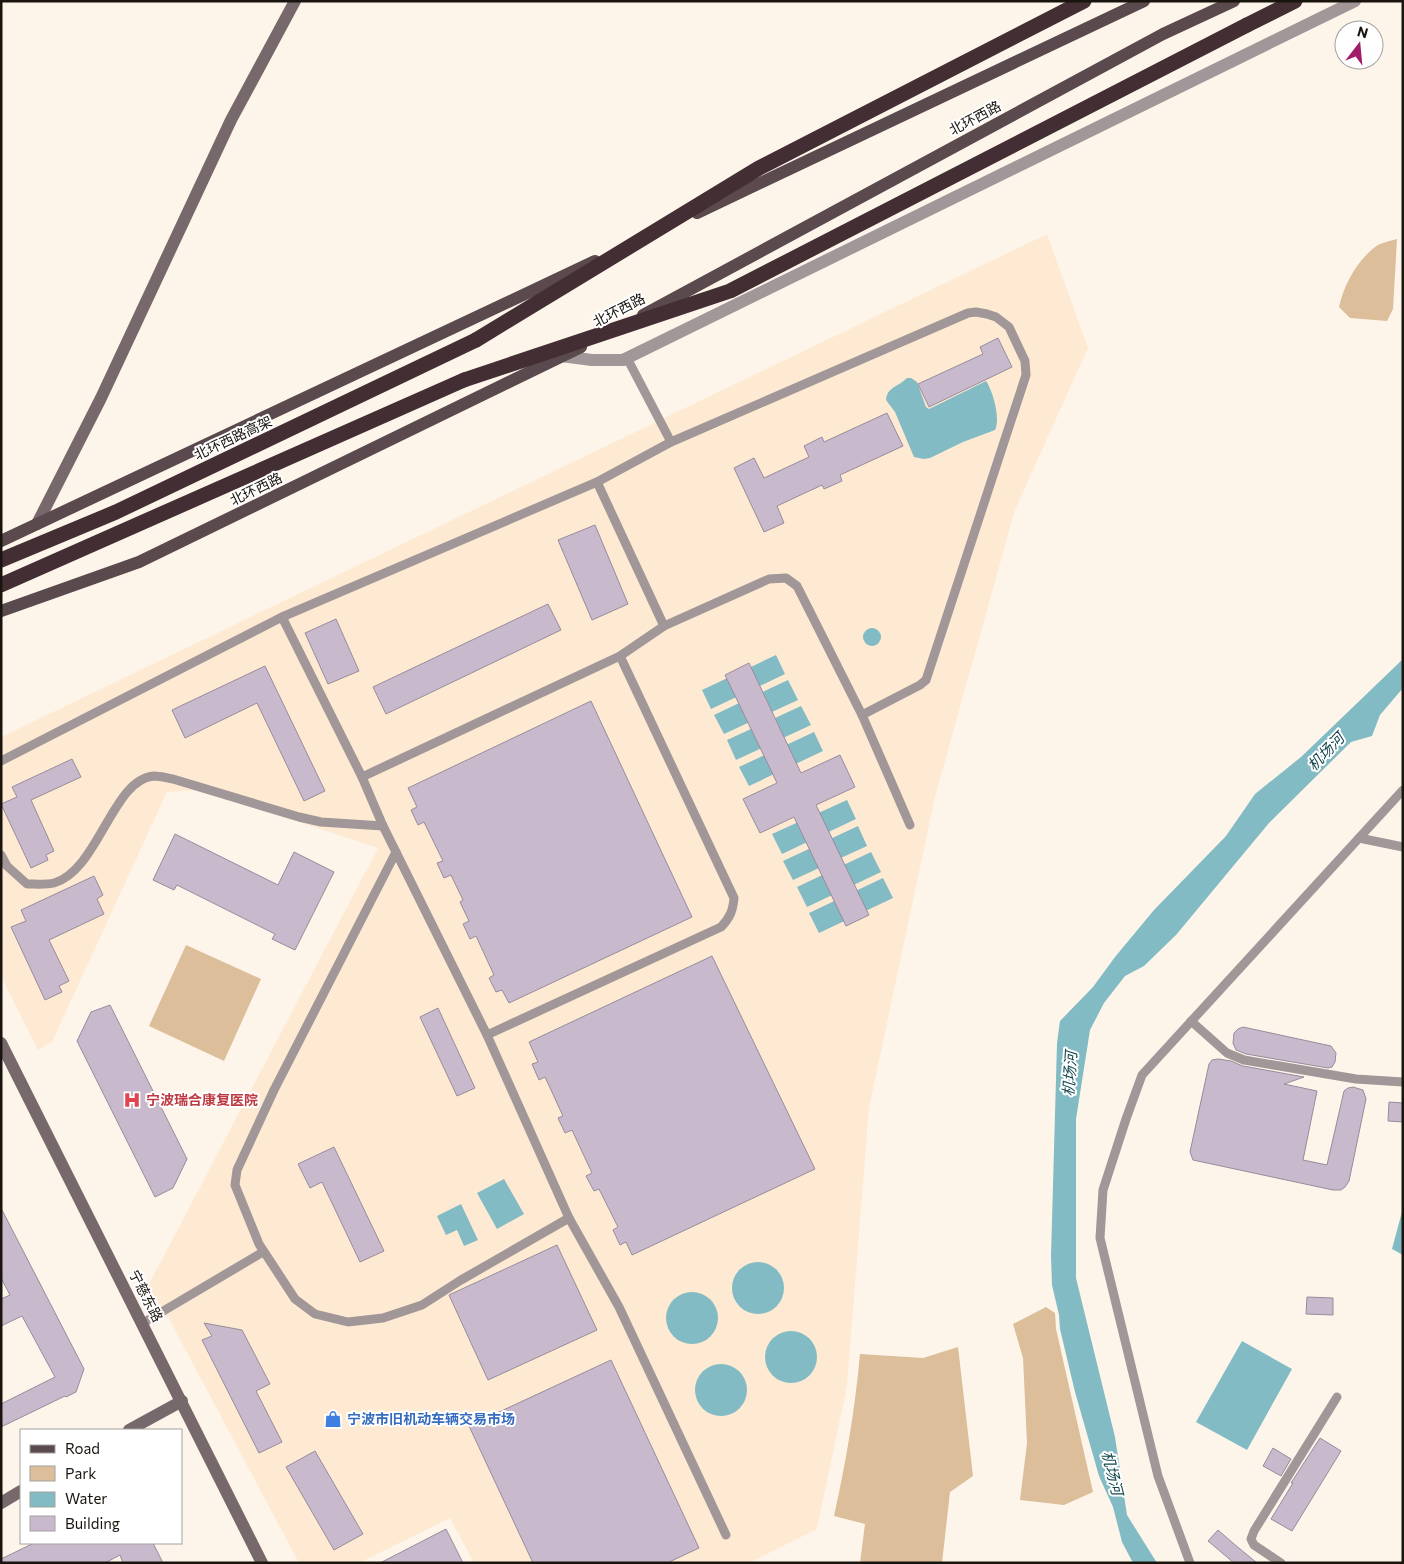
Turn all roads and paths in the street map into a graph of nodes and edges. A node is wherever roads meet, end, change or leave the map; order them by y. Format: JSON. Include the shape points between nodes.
{"nodes":[{"id":1,"x":295,"y":1,"type":"edge"},
{"id":2,"x":1084,"y":1,"type":"edge"},
{"id":3,"x":1144,"y":1,"type":"edge"},
{"id":4,"x":1234,"y":1,"type":"edge"},
{"id":5,"x":1295,"y":1,"type":"edge"},
{"id":6,"x":1355,"y":1,"type":"edge"},
{"id":7,"x":561,"y":356,"type":"junction"},
{"id":8,"x":627,"y":358,"type":"junction"},
{"id":9,"x":671,"y":442,"type":"junction"},
{"id":10,"x":597,"y":482,"type":"junction"},
{"id":11,"x":37,"y":524,"type":"junction"},
{"id":12,"x":1,"y":541,"type":"edge"},
{"id":13,"x":1,"y":560,"type":"edge"},
{"id":14,"x":1,"y":585,"type":"edge"},
{"id":15,"x":1,"y":611,"type":"edge"},
{"id":16,"x":282,"y":617,"type":"junction"},
{"id":17,"x":664,"y":626,"type":"junction"},
{"id":18,"x":620,"y":656,"type":"junction"},
{"id":19,"x":862,"y":714,"type":"junction"},
{"id":20,"x":1,"y":761,"type":"edge"},
{"id":21,"x":362,"y":777,"type":"junction"},
{"id":22,"x":1403,"y":790,"type":"edge"},
{"id":23,"x":910,"y":825,"type":"dead end"},
{"id":24,"x":384,"y":826,"type":"junction"},
{"id":25,"x":1359,"y":838,"type":"junction"},
{"id":26,"x":1403,"y":847,"type":"edge"},
{"id":27,"x":396,"y":852,"type":"junction"},
{"id":28,"x":1,"y":855,"type":"edge"},
{"id":29,"x":1191,"y":1021,"type":"junction"},
{"id":30,"x":487,"y":1035,"type":"junction"},
{"id":31,"x":1,"y":1043,"type":"edge"},
{"id":32,"x":1403,"y":1082,"type":"edge"},
{"id":33,"x":570,"y":1218,"type":"junction"},
{"id":34,"x":263,"y":1252,"type":"junction"},
{"id":35,"x":143,"y":1323,"type":"junction"},
{"id":36,"x":1337,"y":1397,"type":"dead end"},
{"id":37,"x":182,"y":1401,"type":"junction"},
{"id":38,"x":131,"y":1429,"type":"edge"},
{"id":39,"x":20,"y":1492,"type":"edge"},
{"id":40,"x":1,"y":1503,"type":"edge"},
{"id":41,"x":726,"y":1535,"type":"dead end"},
{"id":42,"x":262,"y":1563,"type":"edge"},
{"id":43,"x":1190,"y":1563,"type":"edge"},
{"id":44,"x":1281,"y":1563,"type":"edge"}],
"edges":[{"from":1,"to":11,"type":"street","via":[[231,120],[101,398]]},
{"from":2,"to":13,"type":"highway","name":"北环西路高架","bridge":true,"via":[[759,168],[476,340],[116,512]]},
{"from":3,"to":11,"type":"main road"},
{"from":4,"to":7,"type":"main road","name":"北环西路","via":[[1163,34],[627,324]]},
{"from":5,"to":14,"type":"highway","bridge":true,"via":[[730,291],[464,380]]},
{"from":6,"to":8,"type":"street"},
{"from":7,"to":8,"type":"street","via":[[592,360]]},
{"from":7,"to":15,"type":"main road","name":"北环西路","via":[[139,562]]},
{"from":8,"to":9,"type":"lane"},
{"from":9,"to":10,"type":"lane"},
{"from":9,"to":19,"type":"lane","via":[[968,314],[987,314],[1009,327],[1025,361],[1026,375],[926,680]]},
{"from":10,"to":16,"type":"lane"},
{"from":10,"to":17,"type":"lane"},
{"from":11,"to":12,"type":"main road"},
{"from":16,"to":20,"type":"lane"},
{"from":16,"to":21,"type":"lane"},
{"from":17,"to":18,"type":"lane"},
{"from":17,"to":19,"type":"lane","via":[[769,580],[786,578],[797,586]]},
{"from":18,"to":21,"type":"lane"},
{"from":18,"to":30,"type":"lane","via":[[734,898],[729,920],[721,927]]},
{"from":19,"to":23,"type":"lane"},
{"from":21,"to":24,"type":"lane"},
{"from":22,"to":25,"type":"lane"},
{"from":24,"to":27,"type":"lane"},
{"from":24,"to":28,"type":"lane","via":[[321,822],[153,776],[138,781],[126,792],[84,861],[62,879],[53,883],[27,884],[7,866]]},
{"from":25,"to":26,"type":"lane"},
{"from":25,"to":29,"type":"lane"},
{"from":27,"to":30,"type":"lane"},
{"from":27,"to":34,"type":"lane","via":[[274,1090],[237,1170],[235,1185]]},
{"from":29,"to":32,"type":"lane","via":[[1227,1053],[1244,1060],[1356,1079]]},
{"from":29,"to":43,"type":"lane","via":[[1142,1074],[1103,1190],[1100,1238],[1158,1476]]},
{"from":30,"to":33,"type":"lane"},
{"from":31,"to":35,"type":"street","name":"宁慈东路"},
{"from":33,"to":34,"type":"lane","via":[[422,1305],[383,1318],[348,1322],[314,1314],[294,1299]]},
{"from":33,"to":41,"type":"lane","via":[[619,1307]]},
{"from":34,"to":35,"type":"lane"},
{"from":35,"to":37,"type":"street","name":"宁慈东路"},
{"from":36,"to":44,"type":"lane","via":[[1251,1539],[1254,1545]]},
{"from":37,"to":38,"type":"street"},
{"from":37,"to":42,"type":"street","name":"宁慈东路"},
{"from":39,"to":40,"type":"street"}]}
